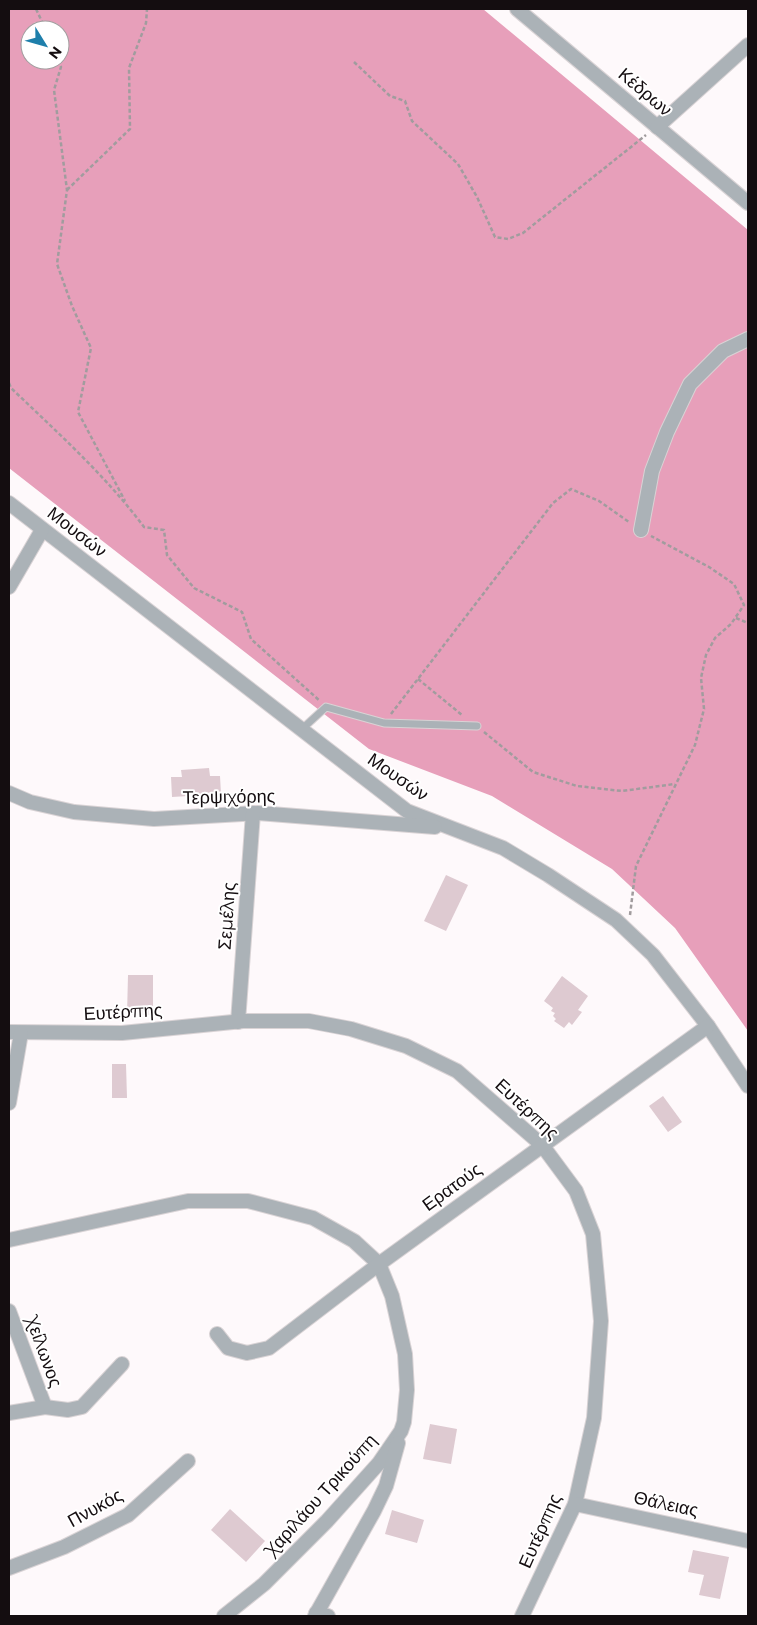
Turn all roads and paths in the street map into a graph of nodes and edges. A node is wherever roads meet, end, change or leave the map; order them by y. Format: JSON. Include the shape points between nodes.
{"nodes":[{"id":1,"x":147,"y":9,"type":"edge"},
{"id":2,"x":517,"y":9,"type":"edge"},
{"id":3,"x":748,"y":46,"type":"edge"},
{"id":4,"x":354,"y":62,"type":"dead end"},
{"id":5,"x":61,"y":70,"type":"edge"},
{"id":6,"x":657,"y":127,"type":"junction"},
{"id":7,"x":67,"y":190,"type":"junction"},
{"id":8,"x":748,"y":203,"type":"edge"},
{"id":9,"x":748,"y":339,"type":"edge"},
{"id":10,"x":9,"y":383,"type":"edge"},
{"id":11,"x":9,"y":503,"type":"edge"},
{"id":12,"x":127,"y":504,"type":"junction"},
{"id":13,"x":42,"y":530,"type":"junction"},
{"id":14,"x":641,"y":530,"type":"junction"},
{"id":15,"x":9,"y":586,"type":"edge"},
{"id":16,"x":736,"y":618,"type":"junction"},
{"id":17,"x":748,"y":623,"type":"edge"},
{"id":18,"x":418,"y":679,"type":"junction"},
{"id":19,"x":326,"y":707,"type":"junction"},
{"id":20,"x":384,"y":723,"type":"junction"},
{"id":21,"x":477,"y":726,"type":"junction"},
{"id":22,"x":302,"y":729,"type":"junction"},
{"id":23,"x":675,"y":784,"type":"junction"},
{"id":24,"x":9,"y":793,"type":"edge"},
{"id":25,"x":407,"y":811,"type":"junction"},
{"id":26,"x":253,"y":813,"type":"junction"},
{"id":27,"x":401,"y":824,"type":"junction"},
{"id":28,"x":453,"y":829,"type":"junction"},
{"id":29,"x":628,"y":931,"type":"junction"},
{"id":30,"x":238,"y":1022,"type":"junction"},
{"id":31,"x":708,"y":1026,"type":"junction"},
{"id":32,"x":15,"y":1032,"type":"edge"},
{"id":33,"x":748,"y":1086,"type":"edge"},
{"id":34,"x":9,"y":1103,"type":"edge"},
{"id":35,"x":542,"y":1145,"type":"junction"},
{"id":36,"x":9,"y":1240,"type":"edge"},
{"id":37,"x":379,"y":1264,"type":"junction"},
{"id":38,"x":9,"y":1311,"type":"edge"},
{"id":39,"x":217,"y":1334,"type":"dead end"},
{"id":40,"x":122,"y":1364,"type":"dead end"},
{"id":41,"x":44,"y":1407,"type":"junction"},
{"id":42,"x":9,"y":1413,"type":"edge"},
{"id":43,"x":401,"y":1431,"type":"junction"},
{"id":44,"x":188,"y":1461,"type":"dead end"},
{"id":45,"x":575,"y":1504,"type":"junction"},
{"id":46,"x":748,"y":1541,"type":"edge"},
{"id":47,"x":9,"y":1568,"type":"edge"},
{"id":48,"x":320,"y":1615,"type":"edge"},
{"id":49,"x":224,"y":1616,"type":"edge"},
{"id":50,"x":522,"y":1616,"type":"edge"}],
"edges":[{"from":1,"to":7,"type":"path","via":[[146,23],[130,68],[130,129]]},
{"from":2,"to":6,"type":"street","name":"Κέδρων"},
{"from":3,"to":6,"type":"street"},
{"from":4,"to":6,"type":"path","via":[[390,96],[405,101],[412,121],[458,164],[495,236],[508,239],[523,233]]},
{"from":5,"to":7,"type":"path","via":[[54,90]]},
{"from":6,"to":8,"type":"street","name":"Κέδρων"},
{"from":7,"to":12,"type":"path","via":[[57,264],[91,348],[78,412]]},
{"from":9,"to":14,"type":"street","via":[[723,351],[690,384],[652,471]]},
{"from":10,"to":12,"type":"path"},
{"from":11,"to":13,"type":"street","name":"Μουσών"},
{"from":12,"to":19,"type":"path","via":[[144,527],[164,530],[166,555],[194,588],[242,612],[251,639]]},
{"from":13,"to":15,"type":"street"},
{"from":13,"to":22,"type":"street","name":"Μουσών"},
{"from":14,"to":16,"type":"path","via":[[734,584],[744,605]]},
{"from":14,"to":18,"type":"path","via":[[599,501],[571,489],[553,503]]},
{"from":16,"to":17,"type":"path"},
{"from":16,"to":23,"type":"path","via":[[715,638],[706,655],[700,678],[704,710],[695,745]]},
{"from":18,"to":20,"type":"path"},
{"from":18,"to":21,"type":"path"},
{"from":19,"to":20,"type":"lane"},
{"from":19,"to":22,"type":"lane"},
{"from":20,"to":21,"type":"lane"},
{"from":21,"to":23,"type":"path","via":[[533,772],[577,786],[622,791]]},
{"from":22,"to":25,"type":"street","name":"Μουσών"},
{"from":23,"to":29,"type":"path","via":[[636,866]]},
{"from":24,"to":26,"type":"street","name":"Τερψιχόρης","via":[[30,802],[74,812],[154,819]]},
{"from":25,"to":27,"type":"street"},
{"from":25,"to":28,"type":"street","name":"Μουσών"},
{"from":26,"to":27,"type":"street","name":"Τερψιχόρης"},
{"from":26,"to":30,"type":"street","name":"Σεμέλης"},
{"from":27,"to":28,"type":"street","name":"Τερψιχόρης"},
{"from":28,"to":29,"type":"street","name":"Μουσών","via":[[503,848],[616,920]]},
{"from":29,"to":31,"type":"street","name":"Μουσών","via":[[653,955]]},
{"from":30,"to":32,"type":"street","name":"Ευτέρπης","via":[[122,1034]]},
{"from":30,"to":35,"type":"street","name":"Ευτέρπης","via":[[309,1021],[351,1028],[406,1046],[457,1071]]},
{"from":31,"to":33,"type":"street","name":"Μουσών"},
{"from":31,"to":35,"type":"street","name":"Ερατούς"},
{"from":32,"to":34,"type":"street"},
{"from":35,"to":37,"type":"street","name":"Ερατούς"},
{"from":35,"to":45,"type":"street","name":"Ευτέρπης","via":[[576,1192],[593,1234],[601,1321],[594,1418]]},
{"from":36,"to":37,"type":"street","name":"Χαριλάου Τρικούπη","via":[[188,1201],[248,1201],[313,1218],[354,1241]]},
{"from":37,"to":39,"type":"street","name":"Ερατούς","via":[[269,1348],[247,1353],[228,1348]]},
{"from":37,"to":43,"type":"street","name":"Χαριλάου Τρικούπη","via":[[392,1296],[405,1354],[407,1390]]},
{"from":38,"to":41,"type":"street","name":"Χείλωνος"},
{"from":40,"to":41,"type":"street","via":[[82,1407],[68,1410]]},
{"from":41,"to":42,"type":"street"},
{"from":43,"to":48,"type":"street","via":[[386,1486]]},
{"from":43,"to":49,"type":"street","name":"Χαριλάου Τρικούπη","via":[[384,1456],[327,1521],[264,1584]]},
{"from":44,"to":47,"type":"street","name":"Πνυκός","via":[[128,1515]]},
{"from":45,"to":46,"type":"street","name":"Θάλειας"},
{"from":45,"to":50,"type":"street","name":"Ευτέρπης"}]}
